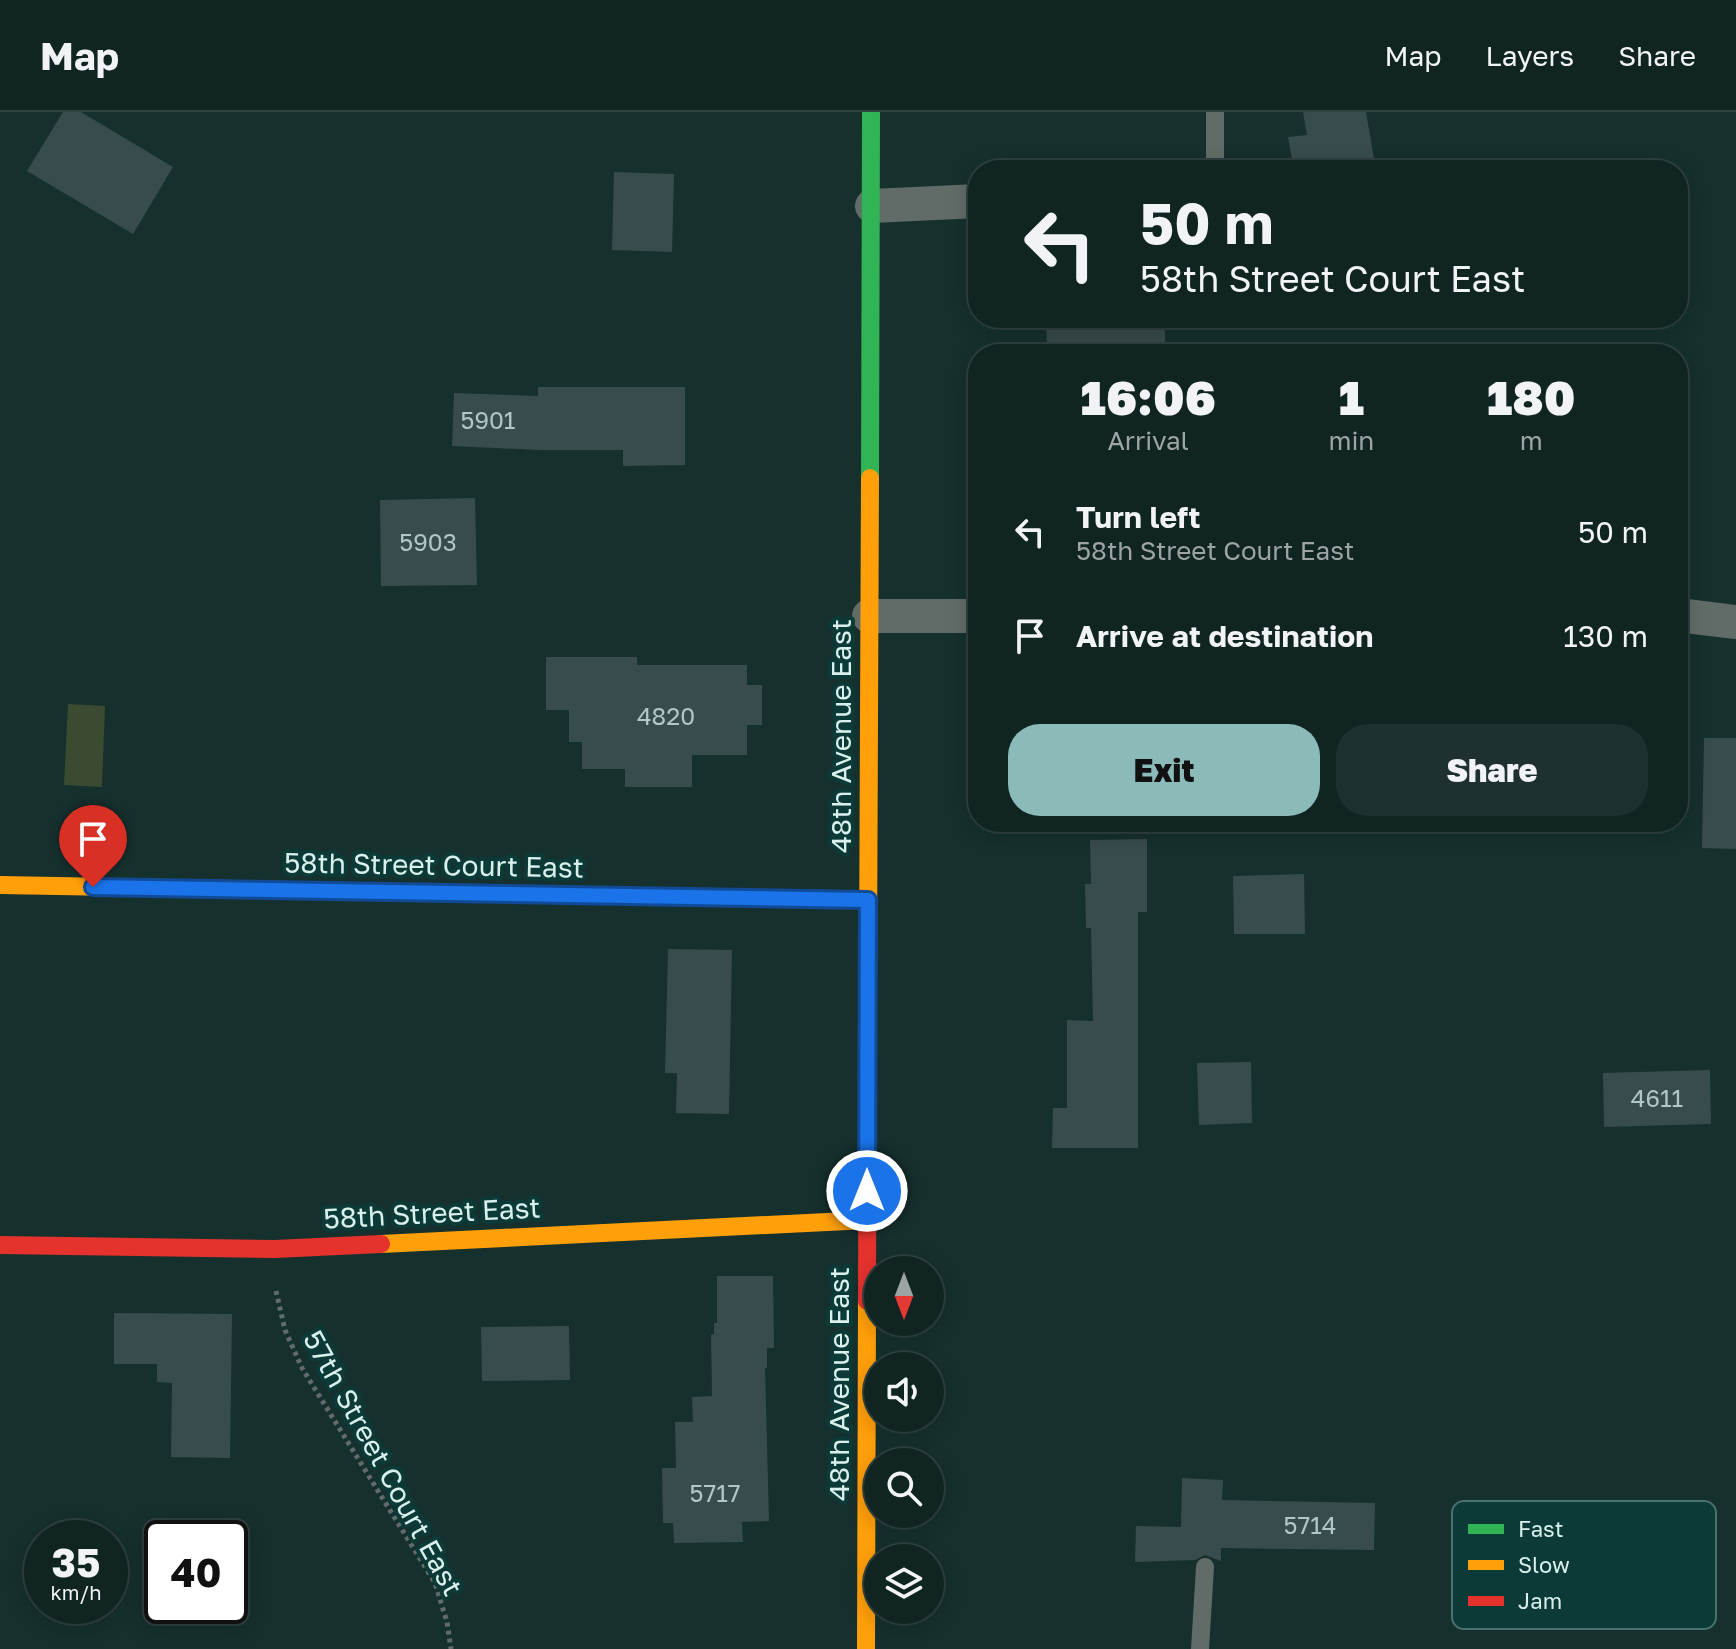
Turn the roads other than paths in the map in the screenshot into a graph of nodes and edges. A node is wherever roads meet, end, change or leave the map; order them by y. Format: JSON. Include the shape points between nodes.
{"nodes":[{"id":1,"x":871,"y":112,"type":"edge"},
{"id":2,"x":1215,"y":112,"type":"edge"},
{"id":3,"x":1215,"y":160,"type":"edge"},
{"id":4,"x":968,"y":201,"type":"edge"},
{"id":5,"x":872,"y":206,"type":"junction"},
{"id":6,"x":869,"y":616,"type":"junction"},
{"id":7,"x":968,"y":616,"type":"edge"},
{"id":8,"x":1688,"y":616,"type":"edge"},
{"id":9,"x":1736,"y":622,"type":"edge"},
{"id":10,"x":0,"y":885,"type":"edge"},
{"id":11,"x":868,"y":900,"type":"junction"},
{"id":12,"x":867,"y":1220,"type":"junction"},
{"id":13,"x":0,"y":1245,"type":"edge"},
{"id":14,"x":1205,"y":1567,"type":"dead end"},
{"id":15,"x":866,"y":1649,"type":"edge"},
{"id":16,"x":1200,"y":1649,"type":"edge"}],
"edges":[{"from":1,"to":5,"type":"street","name":"48th Avenue East"},
{"from":2,"to":3,"type":"lane"},
{"from":4,"to":5,"type":"street"},
{"from":5,"to":6,"type":"street","name":"48th Avenue East"},
{"from":6,"to":7,"type":"street"},
{"from":6,"to":11,"type":"street","name":"48th Avenue East"},
{"from":8,"to":9,"type":"street"},
{"from":10,"to":11,"type":"street","name":"58th Street Court East"},
{"from":11,"to":12,"type":"street","name":"48th Avenue East"},
{"from":12,"to":13,"type":"street","name":"58th Street East","via":[[275,1249]]},
{"from":12,"to":15,"type":"street","name":"48th Avenue East"},
{"from":14,"to":16,"type":"lane"}]}
